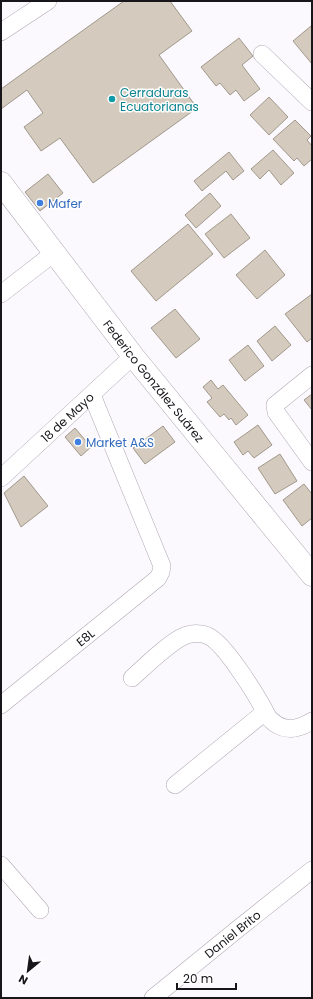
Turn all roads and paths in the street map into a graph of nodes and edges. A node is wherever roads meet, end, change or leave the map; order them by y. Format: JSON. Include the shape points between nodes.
{"nodes":[{"id":1,"x":48,"y":1,"type":"edge"},
{"id":2,"x":1,"y":32,"type":"edge"},
{"id":3,"x":262,"y":54,"type":"dead end"},
{"id":4,"x":312,"y":102,"type":"edge"},
{"id":5,"x":1,"y":183,"type":"edge"},
{"id":6,"x":54,"y":253,"type":"junction"},
{"id":7,"x":1,"y":294,"type":"edge"},
{"id":8,"x":133,"y":356,"type":"junction"},
{"id":9,"x":312,"y":375,"type":"edge"},
{"id":10,"x":92,"y":395,"type":"junction"},
{"id":11,"x":312,"y":462,"type":"edge"},
{"id":12,"x":1,"y":478,"type":"edge"},
{"id":13,"x":312,"y":575,"type":"edge"},
{"id":14,"x":132,"y":678,"type":"dead end"},
{"id":15,"x":1,"y":705,"type":"edge"},
{"id":16,"x":265,"y":712,"type":"junction"},
{"id":17,"x":312,"y":721,"type":"edge"},
{"id":18,"x":175,"y":785,"type":"dead end"},
{"id":19,"x":1,"y":865,"type":"edge"},
{"id":20,"x":312,"y":870,"type":"edge"},
{"id":21,"x":40,"y":910,"type":"dead end"},
{"id":22,"x":153,"y":998,"type":"edge"}],
"edges":[{"from":1,"to":2,"type":"street"},
{"from":3,"to":4,"type":"street"},
{"from":5,"to":6,"type":"street","name":"Federico González Suárez"},
{"from":6,"to":7,"type":"street"},
{"from":6,"to":8,"type":"street","name":"Federico González Suárez"},
{"from":8,"to":10,"type":"street","name":"18 de Mayo"},
{"from":8,"to":13,"type":"street","name":"Federico González Suárez"},
{"from":9,"to":11,"type":"street","via":[[275,405],[276,412]]},
{"from":10,"to":12,"type":"street","name":"18 de Mayo"},
{"from":10,"to":15,"type":"street","name":"E8L","via":[[162,566],[161,572],[158,578]]},
{"from":14,"to":16,"type":"street","via":[[187,635],[209,636],[227,653]]},
{"from":16,"to":17,"type":"street","via":[[272,722],[286,728],[303,727]]},
{"from":16,"to":18,"type":"street"},
{"from":19,"to":21,"type":"street"},
{"from":20,"to":22,"type":"street","name":"Daniel Brito"}]}
